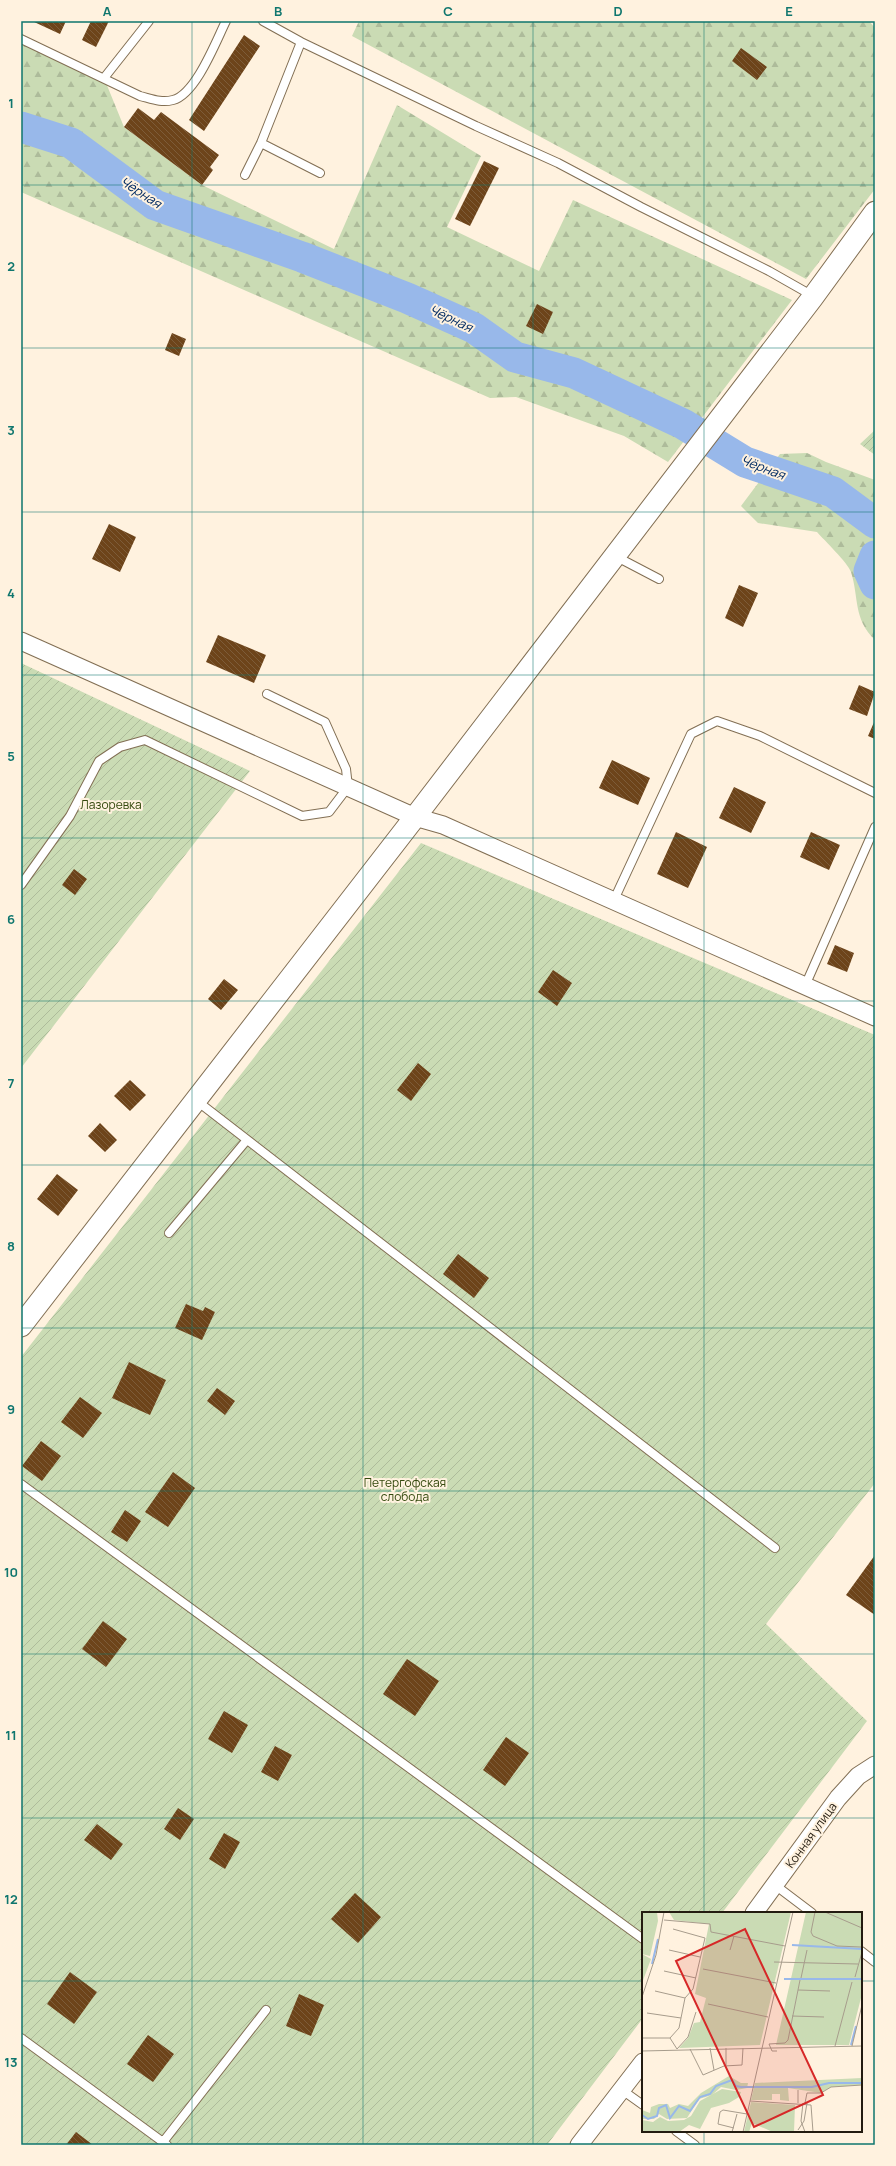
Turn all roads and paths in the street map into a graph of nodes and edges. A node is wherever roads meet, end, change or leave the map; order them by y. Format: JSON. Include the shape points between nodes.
{"nodes":[{"id":1,"x":149,"y":21,"type":"edge"},
{"id":2,"x":226,"y":21,"type":"edge"},
{"id":3,"x":263,"y":21,"type":"edge"},
{"id":4,"x":21,"y":39,"type":"edge"},
{"id":5,"x":301,"y":42,"type":"junction"},
{"id":6,"x":104,"y":78,"type":"junction"},
{"id":7,"x":261,"y":143,"type":"junction"},
{"id":8,"x":320,"y":172,"type":"dead end"},
{"id":9,"x":245,"y":175,"type":"dead end"},
{"id":10,"x":875,"y":212,"type":"edge"},
{"id":11,"x":813,"y":297,"type":"junction"},
{"id":12,"x":614,"y":555,"type":"junction"},
{"id":13,"x":659,"y":579,"type":"dead end"},
{"id":14,"x":21,"y":641,"type":"edge"},
{"id":15,"x":267,"y":694,"type":"dead end"},
{"id":16,"x":348,"y":787,"type":"junction"},
{"id":17,"x":875,"y":793,"type":"edge"},
{"id":18,"x":415,"y":817,"type":"junction"},
{"id":19,"x":875,"y":827,"type":"edge"},
{"id":20,"x":21,"y":885,"type":"edge"},
{"id":21,"x":613,"y":902,"type":"junction"},
{"id":22,"x":805,"y":986,"type":"junction"},
{"id":23,"x":875,"y":1016,"type":"edge"},
{"id":24,"x":196,"y":1101,"type":"junction"},
{"id":25,"x":246,"y":1141,"type":"junction"},
{"id":26,"x":169,"y":1233,"type":"dead end"},
{"id":27,"x":21,"y":1326,"type":"edge"},
{"id":28,"x":21,"y":1484,"type":"edge"},
{"id":29,"x":775,"y":1548,"type":"dead end"},
{"id":30,"x":875,"y":1765,"type":"edge"},
{"id":31,"x":776,"y":1885,"type":"junction"},
{"id":32,"x":755,"y":1912,"type":"edge"},
{"id":33,"x":811,"y":1912,"type":"edge"},
{"id":34,"x":642,"y":1938,"type":"edge"},
{"id":35,"x":862,"y":1952,"type":"edge"},
{"id":36,"x":875,"y":1962,"type":"edge"},
{"id":37,"x":266,"y":2010,"type":"dead end"},
{"id":38,"x":21,"y":2038,"type":"edge"},
{"id":39,"x":642,"y":2063,"type":"edge"},
{"id":40,"x":622,"y":2090,"type":"junction"},
{"id":41,"x":642,"y":2104,"type":"edge"},
{"id":42,"x":677,"y":2132,"type":"edge"},
{"id":43,"x":165,"y":2144,"type":"edge"},
{"id":44,"x":579,"y":2145,"type":"edge"},
{"id":45,"x":695,"y":2145,"type":"edge"}],
"edges":[{"from":1,"to":6,"type":"lane"},
{"from":2,"to":6,"type":"lane","via":[[189,90],[175,100],[159,102],[140,96]]},
{"from":3,"to":5,"type":"lane"},
{"from":4,"to":6,"type":"lane"},
{"from":5,"to":7,"type":"lane"},
{"from":5,"to":11,"type":"lane","via":[[558,163],[763,268]]},
{"from":7,"to":8,"type":"lane"},
{"from":7,"to":9,"type":"lane"},
{"from":10,"to":11,"type":"street"},
{"from":11,"to":12,"type":"street"},
{"from":12,"to":13,"type":"lane"},
{"from":12,"to":18,"type":"street"},
{"from":14,"to":16,"type":"street"},
{"from":15,"to":16,"type":"lane","via":[[325,722],[346,769]]},
{"from":16,"to":18,"type":"street"},
{"from":16,"to":20,"type":"lane","via":[[329,812],[302,816],[145,740],[120,747],[99,761],[70,816]]},
{"from":17,"to":21,"type":"lane","via":[[760,736],[717,721],[691,734]]},
{"from":18,"to":21,"type":"street","via":[[443,825]]},
{"from":18,"to":24,"type":"street"},
{"from":19,"to":22,"type":"lane"},
{"from":21,"to":22,"type":"street"},
{"from":22,"to":23,"type":"street"},
{"from":24,"to":25,"type":"lane"},
{"from":24,"to":27,"type":"street"},
{"from":25,"to":26,"type":"lane"},
{"from":25,"to":29,"type":"lane"},
{"from":28,"to":34,"type":"lane"},
{"from":30,"to":31,"type":"street","name":"Конная улица","via":[[858,1776],[838,1798]]},
{"from":31,"to":32,"type":"street","name":"Конная улица"},
{"from":31,"to":33,"type":"lane"},
{"from":35,"to":36,"type":"lane"},
{"from":37,"to":43,"type":"lane"},
{"from":38,"to":43,"type":"lane"},
{"from":39,"to":40,"type":"street"},
{"from":40,"to":41,"type":"lane"},
{"from":40,"to":44,"type":"street"},
{"from":42,"to":45,"type":"lane"}]}
